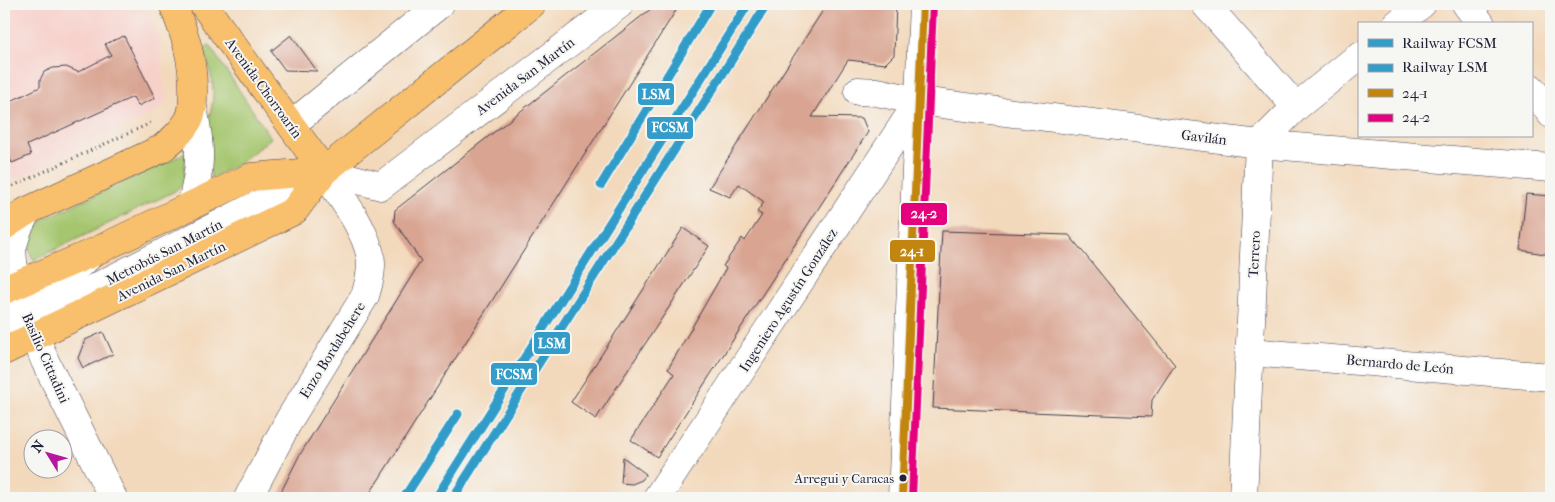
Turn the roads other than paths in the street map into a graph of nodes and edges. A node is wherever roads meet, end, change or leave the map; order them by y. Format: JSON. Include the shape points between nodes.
{"nodes":[{"id":1,"x":173,"y":4,"type":"edge"},
{"id":2,"x":203,"y":4,"type":"edge"},
{"id":3,"x":440,"y":4,"type":"edge"},
{"id":4,"x":532,"y":4,"type":"edge"},
{"id":5,"x":620,"y":4,"type":"edge"},
{"id":6,"x":923,"y":4,"type":"edge"},
{"id":7,"x":1205,"y":4,"type":"edge"},
{"id":8,"x":1422,"y":4,"type":"edge"},
{"id":9,"x":1466,"y":4,"type":"edge"},
{"id":10,"x":1400,"y":22,"type":"edge"},
{"id":11,"x":1480,"y":22,"type":"edge"},
{"id":12,"x":1358,"y":57,"type":"edge"},
{"id":13,"x":1532,"y":89,"type":"edge"},
{"id":14,"x":858,"y":91,"type":"dead end"},
{"id":15,"x":919,"y":101,"type":"junction"},
{"id":16,"x":1296,"y":107,"type":"junction"},
{"id":17,"x":193,"y":108,"type":"junction"},
{"id":18,"x":1551,"y":114,"type":"edge"},
{"id":19,"x":291,"y":125,"type":"junction"},
{"id":20,"x":1259,"y":144,"type":"junction"},
{"id":21,"x":1551,"y":168,"type":"edge"},
{"id":22,"x":324,"y":171,"type":"junction"},
{"id":23,"x":191,"y":205,"type":"junction"},
{"id":24,"x":27,"y":211,"type":"junction"},
{"id":25,"x":4,"y":226,"type":"edge"},
{"id":26,"x":18,"y":309,"type":"edge"},
{"id":27,"x":4,"y":334,"type":"edge"},
{"id":28,"x":4,"y":351,"type":"edge"},
{"id":29,"x":1250,"y":352,"type":"junction"},
{"id":30,"x":1551,"y":376,"type":"edge"},
{"id":31,"x":113,"y":498,"type":"edge"},
{"id":32,"x":248,"y":498,"type":"edge"},
{"id":33,"x":657,"y":498,"type":"edge"},
{"id":34,"x":902,"y":498,"type":"edge"},
{"id":35,"x":1243,"y":498,"type":"edge"}],
"edges":[{"from":1,"to":17,"type":"main road","via":[[189,46],[193,68]]},
{"from":2,"to":19,"type":"main road","name":"Avenida Chorroarín"},
{"from":3,"to":19,"type":"street"},
{"from":4,"to":22,"type":"main road","name":"Avenida San Martín"},
{"from":5,"to":22,"type":"street","name":"Avenida San Martín","via":[[381,186]]},
{"from":6,"to":15,"type":"street"},
{"from":7,"to":16,"type":"street"},
{"from":8,"to":10,"type":"street"},
{"from":9,"to":11,"type":"street"},
{"from":12,"to":16,"type":"street"},
{"from":13,"to":18,"type":"street"},
{"from":14,"to":15,"type":"street","name":"Gavilán"},
{"from":15,"to":20,"type":"street","name":"Gavilán"},
{"from":15,"to":33,"type":"street","name":"Ingeniero Agustín González"},
{"from":15,"to":34,"type":"street"},
{"from":16,"to":20,"type":"street"},
{"from":17,"to":23,"type":"street","via":[[200,141],[199,173]]},
{"from":17,"to":24,"type":"main road","via":[[178,135],[160,149]]},
{"from":19,"to":22,"type":"main road","name":"Avenida Chorroarín"},
{"from":20,"to":21,"type":"street","name":"Gavilán"},
{"from":20,"to":29,"type":"street","name":"Terrero"},
{"from":22,"to":23,"type":"main road","name":"Avenida San Martín","via":[[251,177]]},
{"from":22,"to":26,"type":"main road","name":"Avenida San Martín","via":[[294,211]]},
{"from":22,"to":32,"type":"street","name":"Enzo Bordabehere","via":[[362,231],[370,254],[366,296],[289,420]]},
{"from":23,"to":26,"type":"main road","name":"Avenida San Martín","via":[[94,252]]},
{"from":24,"to":25,"type":"main road"},
{"from":24,"to":26,"type":"street","name":"Basilio Cittadini","via":[[12,249]]},
{"from":26,"to":27,"type":"street"},
{"from":26,"to":28,"type":"main road","name":"Avenida San Martín"},
{"from":26,"to":31,"type":"street","name":"Basilio Cittadini"},
{"from":29,"to":30,"type":"street","name":"Bernardo de León"},
{"from":29,"to":35,"type":"street","name":"Terrero"}]}
